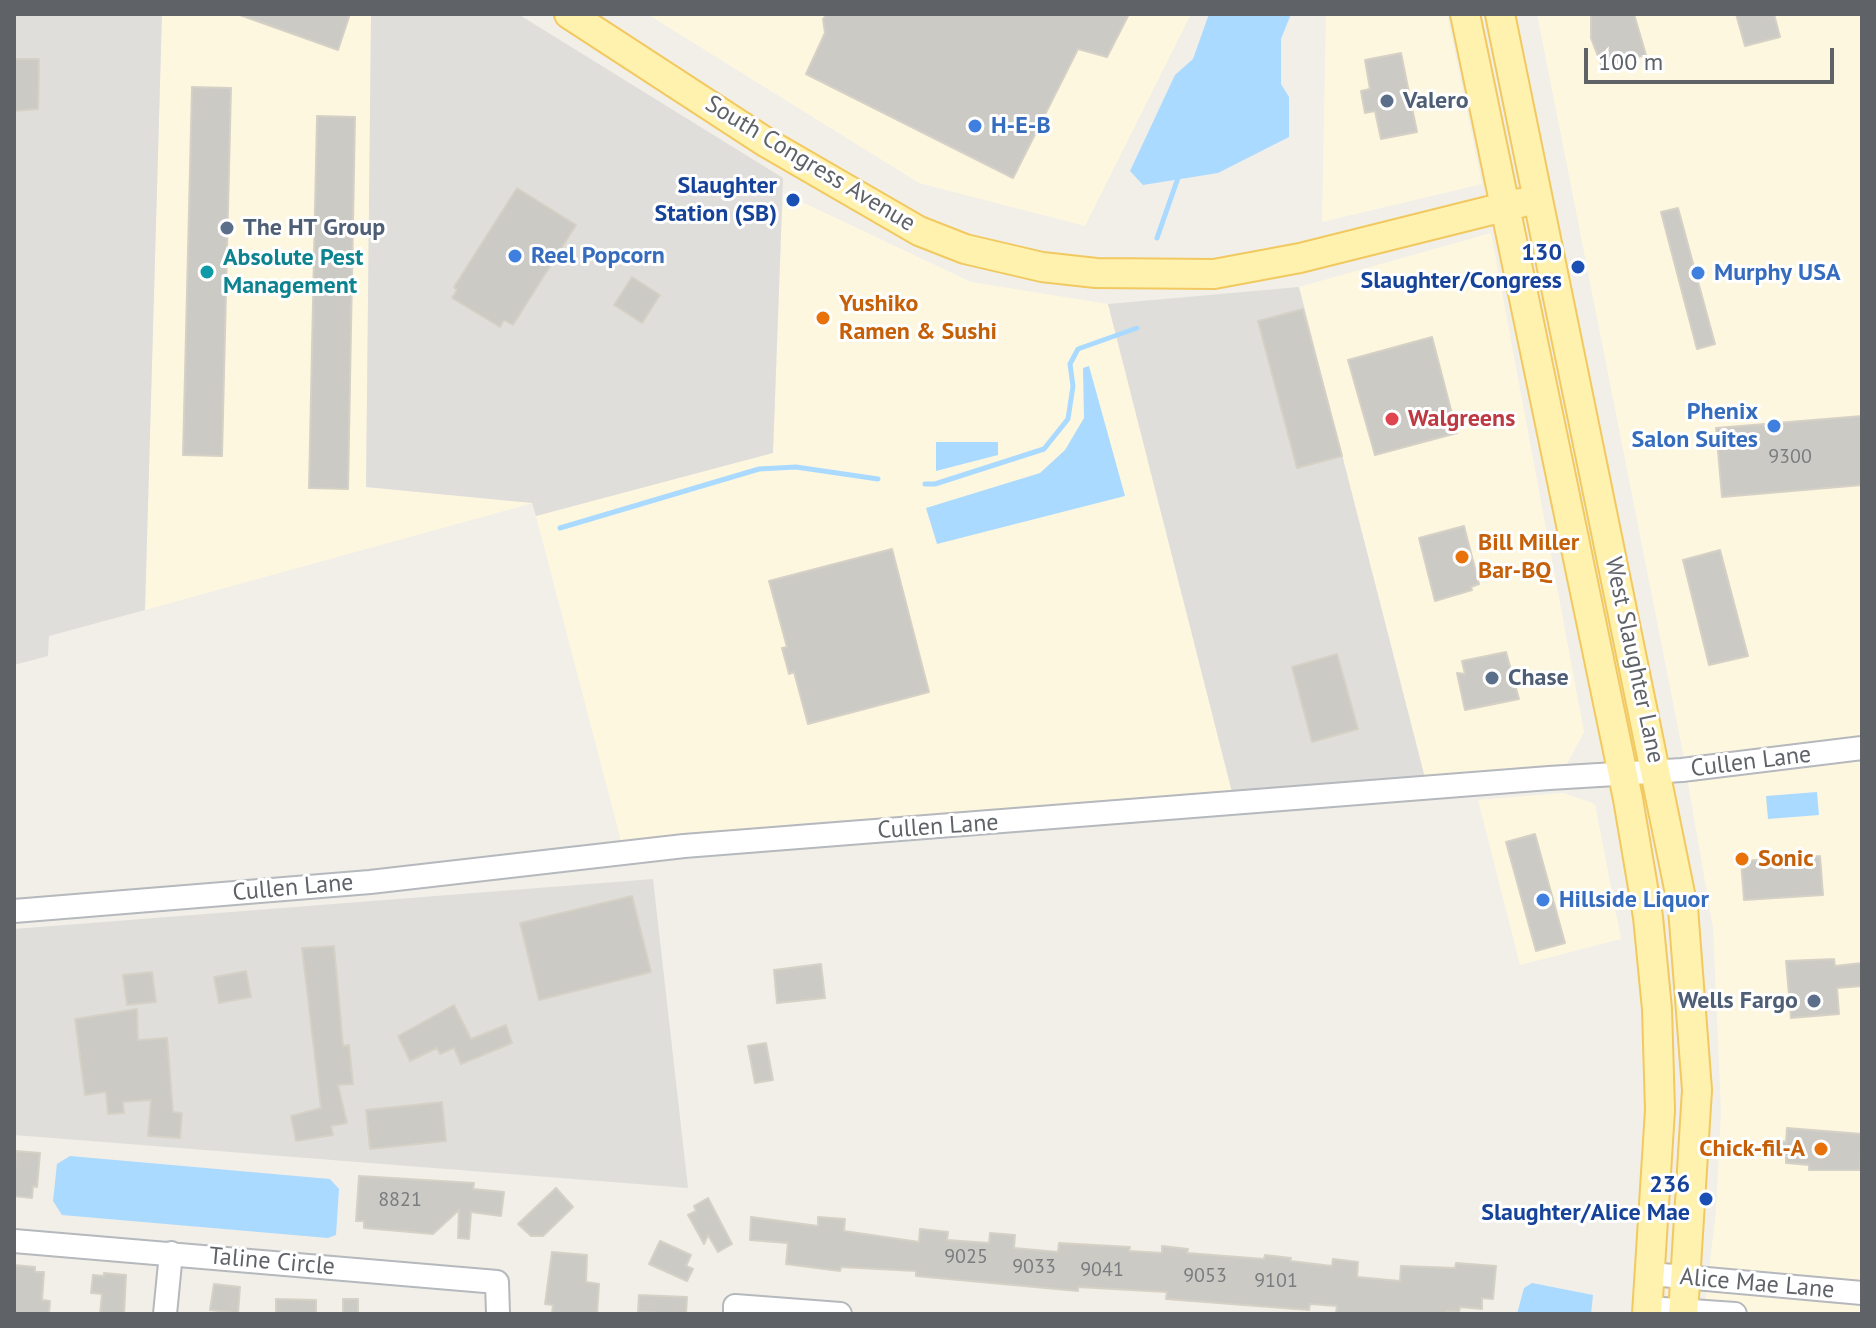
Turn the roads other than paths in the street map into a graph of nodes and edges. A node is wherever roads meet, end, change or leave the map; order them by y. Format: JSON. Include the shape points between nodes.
{"nodes":[{"id":1,"x":569,"y":14,"type":"edge"},
{"id":2,"x":1465,"y":14,"type":"edge"},
{"id":3,"x":1500,"y":14,"type":"edge"},
{"id":4,"x":1539,"y":197,"type":"junction"},
{"id":5,"x":1503,"y":208,"type":"junction"},
{"id":6,"x":1862,"y":748,"type":"edge"},
{"id":7,"x":1657,"y":771,"type":"junction"},
{"id":8,"x":1623,"y":773,"type":"junction"},
{"id":9,"x":14,"y":911,"type":"edge"},
{"id":10,"x":14,"y":1241,"type":"edge"},
{"id":11,"x":171,"y":1253,"type":"junction"},
{"id":12,"x":1651,"y":1274,"type":"junction"},
{"id":13,"x":1686,"y":1277,"type":"junction"},
{"id":14,"x":1862,"y":1293,"type":"edge"},
{"id":15,"x":1647,"y":1311,"type":"edge"},
{"id":16,"x":1683,"y":1312,"type":"edge"},
{"id":17,"x":165,"y":1314,"type":"edge"},
{"id":18,"x":498,"y":1314,"type":"edge"},
{"id":19,"x":735,"y":1314,"type":"edge"},
{"id":20,"x":840,"y":1314,"type":"edge"},
{"id":21,"x":1735,"y":1314,"type":"edge"}],
"edges":[{"from":1,"to":5,"type":"main road","name":"South Congress Avenue","via":[[767,143],[919,231],[965,249],[1042,267],[1214,274]]},
{"from":2,"to":5,"type":"main road","name":"West Slaughter Lane"},
{"from":3,"to":4,"type":"main road","name":"West Slaughter Lane"},
{"from":4,"to":5,"type":"main road","name":"South Congress Avenue"},
{"from":4,"to":7,"type":"main road","name":"West Slaughter Lane"},
{"from":5,"to":8,"type":"main road","name":"West Slaughter Lane"},
{"from":6,"to":7,"type":"street","name":"Cullen Lane"},
{"from":7,"to":8,"type":"street","name":"Cullen Lane"},
{"from":7,"to":13,"type":"main road","name":"West Slaughter Lane","via":[[1692,988],[1697,1090]]},
{"from":8,"to":9,"type":"street","name":"Cullen Lane","via":[[684,846],[384,880]]},
{"from":8,"to":12,"type":"main road","name":"West Slaughter Lane","via":[[1646,904],[1658,1034],[1660,1140]]},
{"from":10,"to":11,"type":"street","name":"Taline Circle"},
{"from":11,"to":17,"type":"street"},
{"from":11,"to":18,"type":"street","name":"Taline Circle","via":[[497,1282]]},
{"from":12,"to":13,"type":"street","name":"Alice Mae Lane"},
{"from":12,"to":15,"type":"main road","name":"West Slaughter Lane"},
{"from":13,"to":14,"type":"street","name":"Alice Mae Lane"},
{"from":13,"to":16,"type":"main road","name":"West Slaughter Lane"},
{"from":15,"to":16,"type":"street","name":"Alice Mae Lane"},
{"from":16,"to":21,"type":"street","name":"Alice Mae Lane"},
{"from":19,"to":20,"type":"street","via":[[735,1306]]}]}
